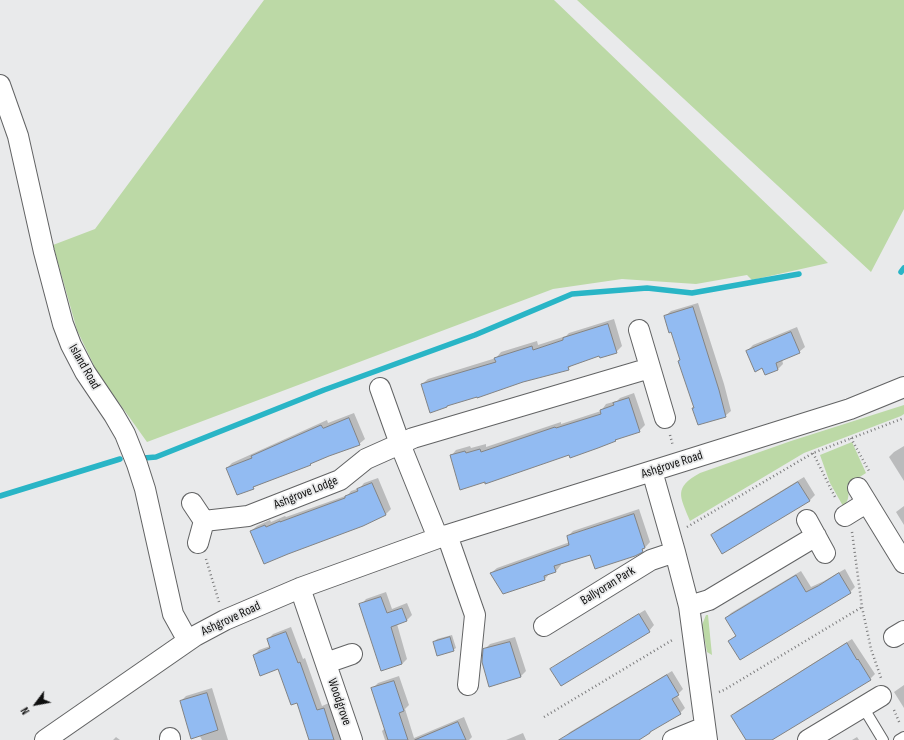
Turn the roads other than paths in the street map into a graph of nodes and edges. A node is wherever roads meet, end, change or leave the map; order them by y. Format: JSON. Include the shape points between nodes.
{"nodes":[{"id":1,"x":0,"y":85,"type":"edge"},
{"id":2,"x":639,"y":330,"type":"dead end"},
{"id":3,"x":650,"y":368,"type":"junction"},
{"id":4,"x":904,"y":387,"type":"edge"},
{"id":5,"x":380,"y":388,"type":"dead end"},
{"id":6,"x":665,"y":418,"type":"road end"},
{"id":7,"x":400,"y":444,"type":"junction"},
{"id":8,"x":652,"y":471,"type":"junction"},
{"id":9,"x":192,"y":503,"type":"dead end"},
{"id":10,"x":845,"y":516,"type":"road end"},
{"id":11,"x":204,"y":521,"type":"junction"},
{"id":12,"x":442,"y":536,"type":"junction"},
{"id":13,"x":816,"y":536,"type":"dead end"},
{"id":14,"x":198,"y":543,"type":"road end"},
{"id":15,"x":675,"y":552,"type":"junction"},
{"id":16,"x":904,"y":563,"type":"edge"},
{"id":17,"x":300,"y":588,"type":"junction"},
{"id":18,"x":689,"y":606,"type":"junction"},
{"id":19,"x":544,"y":626,"type":"dead end"},
{"id":20,"x":188,"y":641,"type":"junction"},
{"id":21,"x":352,"y":654,"type":"dead end"},
{"id":22,"x":326,"y":663,"type":"junction"},
{"id":23,"x":468,"y":685,"type":"dead end"},
{"id":24,"x":885,"y":693,"type":"road end"},
{"id":25,"x":863,"y":707,"type":"junction"},
{"id":26,"x":706,"y":734,"type":"edge"},
{"id":27,"x":903,"y":734,"type":"edge"},
{"id":28,"x":45,"y":740,"type":"edge"},
{"id":29,"x":352,"y":740,"type":"edge"},
{"id":30,"x":673,"y":740,"type":"edge"},
{"id":31,"x":808,"y":740,"type":"edge"},
{"id":32,"x":883,"y":740,"type":"edge"},
{"id":33,"x":899,"y":740,"type":"edge"}],
"edges":[{"from":1,"to":20,"type":"street","name":"Island Road","via":[[18,136],[63,324],[74,351],[114,415],[137,464],[174,614]]},
{"from":2,"to":3,"type":"street"},
{"from":3,"to":6,"type":"street"},
{"from":3,"to":7,"type":"street","name":"Ashgrove Lodge"},
{"from":4,"to":8,"type":"street","name":"Ashgrove Road","via":[[850,409]]},
{"from":5,"to":7,"type":"street"},
{"from":7,"to":11,"type":"street","name":"Ashgrove Lodge","via":[[366,459],[340,480],[248,516]]},
{"from":7,"to":12,"type":"street"},
{"from":8,"to":12,"type":"street","name":"Ashgrove Road"},
{"from":8,"to":15,"type":"street"},
{"from":9,"to":11,"type":"street"},
{"from":10,"to":16,"type":"street","via":[[862,496]]},
{"from":11,"to":14,"type":"street"},
{"from":12,"to":17,"type":"street","name":"Ashgrove Road"},
{"from":12,"to":23,"type":"street","via":[[475,615]]},
{"from":13,"to":18,"type":"street","via":[[709,600]]},
{"from":15,"to":18,"type":"street"},
{"from":15,"to":19,"type":"street","name":"Ballyoran Park","via":[[651,560]]},
{"from":17,"to":20,"type":"street","name":"Ashgrove Road","via":[[212,626]]},
{"from":17,"to":22,"type":"street","name":"Woodgrove"},
{"from":18,"to":26,"type":"street"},
{"from":20,"to":28,"type":"street","name":"Ashgrove Road"},
{"from":21,"to":22,"type":"street","name":"Woodgrove"},
{"from":22,"to":29,"type":"street","name":"Woodgrove"},
{"from":24,"to":25,"type":"street"},
{"from":25,"to":31,"type":"street"},
{"from":25,"to":32,"type":"lane"},
{"from":26,"to":30,"type":"street"},
{"from":27,"to":33,"type":"lane"}]}
